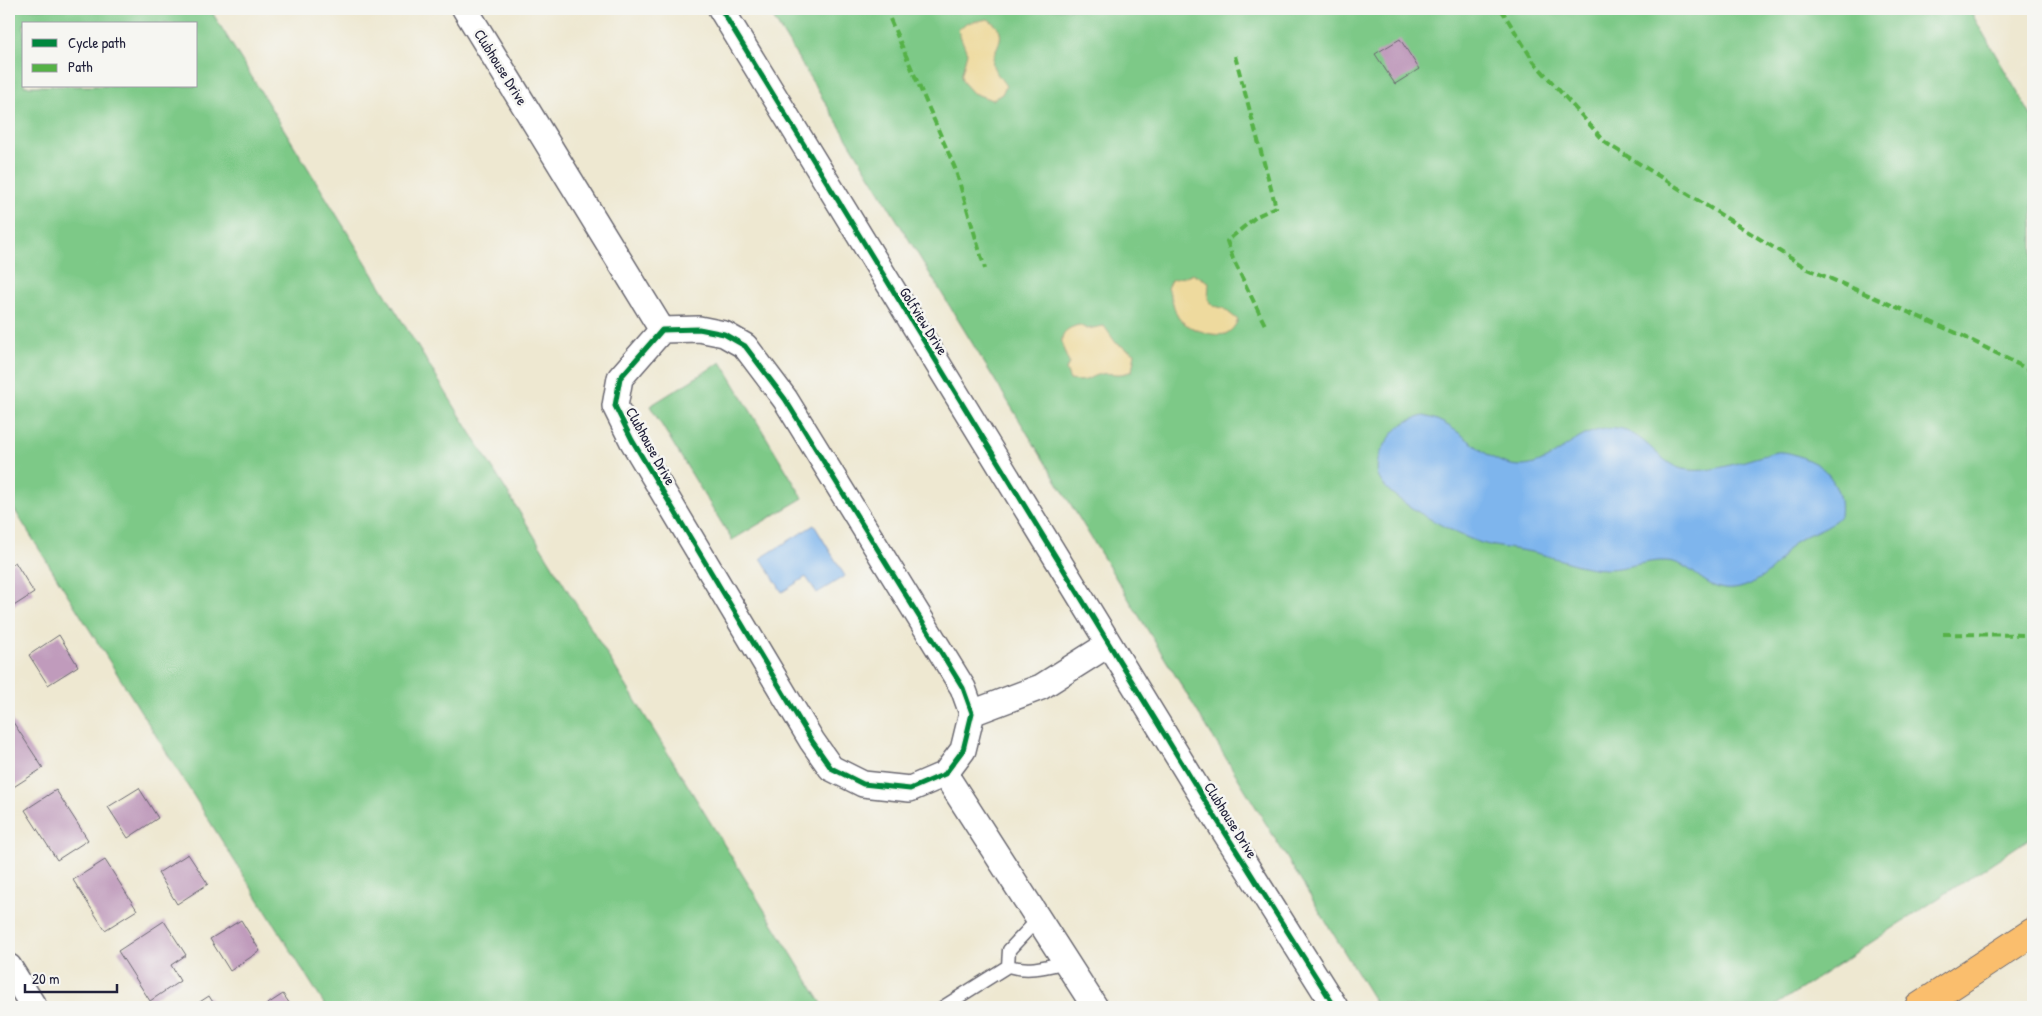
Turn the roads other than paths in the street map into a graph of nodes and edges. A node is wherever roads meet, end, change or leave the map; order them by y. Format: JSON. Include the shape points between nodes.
{"nodes":[{"id":1,"x":464,"y":9,"type":"edge"},
{"id":2,"x":721,"y":9,"type":"edge"},
{"id":3,"x":662,"y":330,"type":"junction"},
{"id":4,"x":1109,"y":644,"type":"junction"},
{"id":5,"x":972,"y":713,"type":"junction"},
{"id":6,"x":945,"y":774,"type":"junction"},
{"id":7,"x":1038,"y":919,"type":"junction"},
{"id":8,"x":2033,"y":932,"type":"edge"},
{"id":9,"x":1066,"y":962,"type":"junction"},
{"id":10,"x":1008,"y":966,"type":"junction"},
{"id":11,"x":9,"y":967,"type":"edge"},
{"id":12,"x":1927,"y":1006,"type":"edge"},
{"id":13,"x":34,"y":1007,"type":"edge"},
{"id":14,"x":942,"y":1007,"type":"edge"},
{"id":15,"x":1095,"y":1007,"type":"edge"},
{"id":16,"x":1335,"y":1007,"type":"edge"}],
"edges":[{"from":1,"to":3,"type":"street","name":"Clubhouse Drive"},
{"from":2,"to":4,"type":"street","name":"Golfview Drive"},
{"from":3,"to":5,"type":"street","via":[[699,329],[724,334],[745,346],[786,399],[964,688]]},
{"from":3,"to":6,"type":"street","name":"Clubhouse Drive","via":[[620,378],[615,406],[632,440],[812,741],[831,768],[864,784],[910,789]]},
{"from":4,"to":5,"type":"street","via":[[1041,687]]},
{"from":4,"to":16,"type":"street","name":"Clubhouse Drive"},
{"from":5,"to":6,"type":"street","name":"Clubhouse Drive","via":[[963,750]]},
{"from":6,"to":7,"type":"street"},
{"from":7,"to":9,"type":"street"},
{"from":7,"to":10,"type":"lane","via":[[1009,950]]},
{"from":8,"to":12,"type":"main road"},
{"from":9,"to":10,"type":"lane","via":[[1035,969]]},
{"from":9,"to":15,"type":"street"},
{"from":10,"to":14,"type":"lane"},
{"from":11,"to":13,"type":"street"}]}
